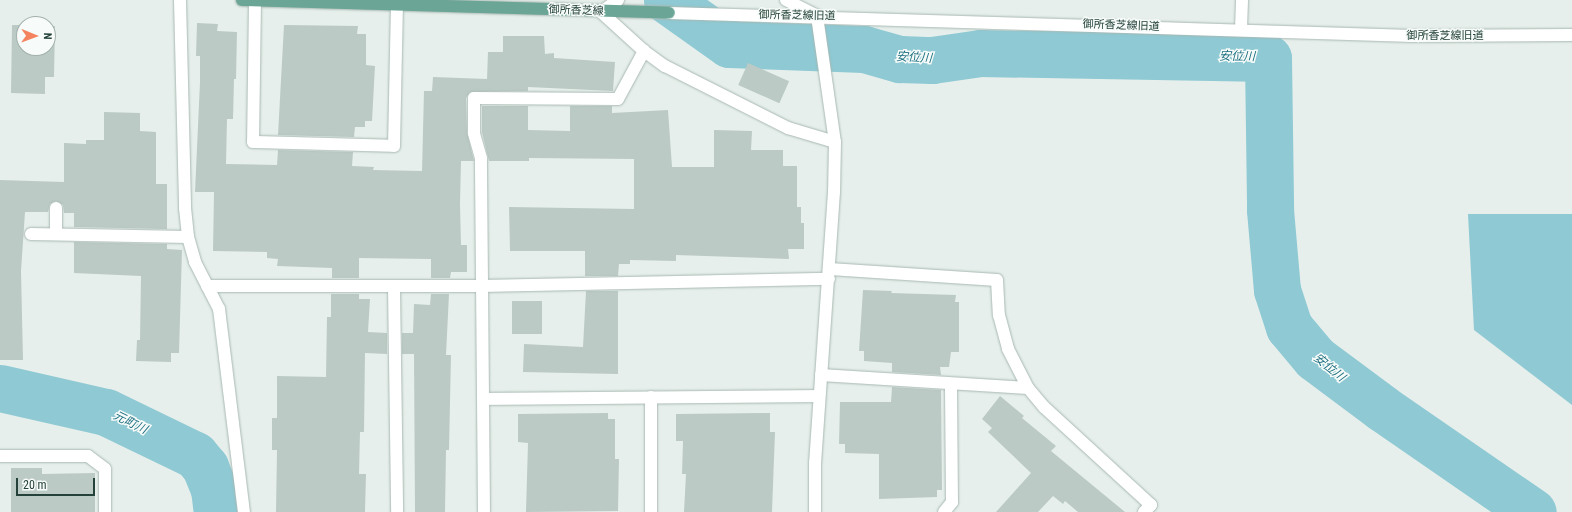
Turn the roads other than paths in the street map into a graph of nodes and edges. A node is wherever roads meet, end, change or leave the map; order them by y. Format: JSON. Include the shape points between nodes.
{"nodes":[{"id":1,"x":180,"y":0,"type":"edge"},
{"id":2,"x":242,"y":0,"type":"edge"},
{"id":3,"x":618,"y":0,"type":"edge"},
{"id":4,"x":786,"y":0,"type":"edge"},
{"id":5,"x":1242,"y":0,"type":"edge"},
{"id":6,"x":255,"y":1,"type":"edge"},
{"id":7,"x":397,"y":5,"type":"junction"},
{"id":8,"x":601,"y":12,"type":"junction"},
{"id":9,"x":670,"y":13,"type":"joint"},
{"id":10,"x":817,"y":16,"type":"junction"},
{"id":11,"x":1241,"y":29,"type":"junction"},
{"id":12,"x":1572,"y":35,"type":"edge"},
{"id":13,"x":644,"y":51,"type":"junction"},
{"id":14,"x":835,"y":142,"type":"junction"},
{"id":15,"x":56,"y":208,"type":"dead end"},
{"id":16,"x":31,"y":234,"type":"dead end"},
{"id":17,"x":56,"y":234,"type":"junction"},
{"id":18,"x":188,"y":237,"type":"junction"},
{"id":19,"x":829,"y":274,"type":"junction"},
{"id":20,"x":207,"y":286,"type":"junction"},
{"id":21,"x":481,"y":286,"type":"junction"},
{"id":22,"x":394,"y":287,"type":"junction"},
{"id":23,"x":821,"y":375,"type":"junction"},
{"id":24,"x":951,"y":384,"type":"junction"},
{"id":25,"x":1028,"y":388,"type":"junction"},
{"id":26,"x":820,"y":396,"type":"junction"},
{"id":27,"x":651,"y":397,"type":"junction"},
{"id":28,"x":484,"y":399,"type":"junction"},
{"id":29,"x":0,"y":456,"type":"edge"},
{"id":30,"x":105,"y":512,"type":"edge"},
{"id":31,"x":244,"y":512,"type":"edge"},
{"id":32,"x":397,"y":512,"type":"edge"},
{"id":33,"x":484,"y":512,"type":"edge"},
{"id":34,"x":651,"y":512,"type":"edge"},
{"id":35,"x":815,"y":512,"type":"edge"},
{"id":36,"x":944,"y":512,"type":"edge"},
{"id":37,"x":1144,"y":512,"type":"edge"}],
"edges":[{"from":1,"to":18,"type":"street","via":[[185,208]]},
{"from":2,"to":6,"type":"main road","name":"御所香芝線"},
{"from":3,"to":8,"type":"street"},
{"from":4,"to":10,"type":"street"},
{"from":5,"to":11,"type":"street"},
{"from":6,"to":7,"type":"main road","name":"御所香芝線"},
{"from":6,"to":7,"type":"street","via":[[253,142],[394,146]]},
{"from":7,"to":8,"type":"main road","name":"御所香芝線"},
{"from":8,"to":9,"type":"main road","name":"御所香芝線"},
{"from":8,"to":13,"type":"street"},
{"from":9,"to":10,"type":"street","name":"御所香芝線旧道"},
{"from":10,"to":11,"type":"street","name":"御所香芝線旧道"},
{"from":10,"to":14,"type":"street"},
{"from":11,"to":12,"type":"street","name":"御所香芝線旧道","via":[[1413,36]]},
{"from":13,"to":14,"type":"street","via":[[688,79],[788,128]]},
{"from":13,"to":21,"type":"street","via":[[618,99],[474,98],[474,133],[481,158]]},
{"from":14,"to":19,"type":"street"},
{"from":15,"to":17,"type":"street"},
{"from":16,"to":17,"type":"street"},
{"from":17,"to":18,"type":"street"},
{"from":18,"to":20,"type":"street","via":[[195,262]]},
{"from":19,"to":21,"type":"street"},
{"from":19,"to":23,"type":"street"},
{"from":19,"to":25,"type":"street","via":[[997,280],[999,315],[1008,349]]},
{"from":20,"to":22,"type":"street"},
{"from":20,"to":31,"type":"street","via":[[219,309]]},
{"from":21,"to":22,"type":"street"},
{"from":21,"to":28,"type":"street"},
{"from":22,"to":32,"type":"street"},
{"from":23,"to":24,"type":"street"},
{"from":23,"to":26,"type":"street"},
{"from":24,"to":25,"type":"street"},
{"from":24,"to":36,"type":"street","via":[[952,502]]},
{"from":25,"to":37,"type":"street","via":[[1044,407],[1151,505]]},
{"from":26,"to":27,"type":"street"},
{"from":26,"to":35,"type":"street"},
{"from":27,"to":28,"type":"street"},
{"from":27,"to":34,"type":"street"},
{"from":28,"to":33,"type":"street"},
{"from":29,"to":30,"type":"street","via":[[88,456],[105,469]]}]}
